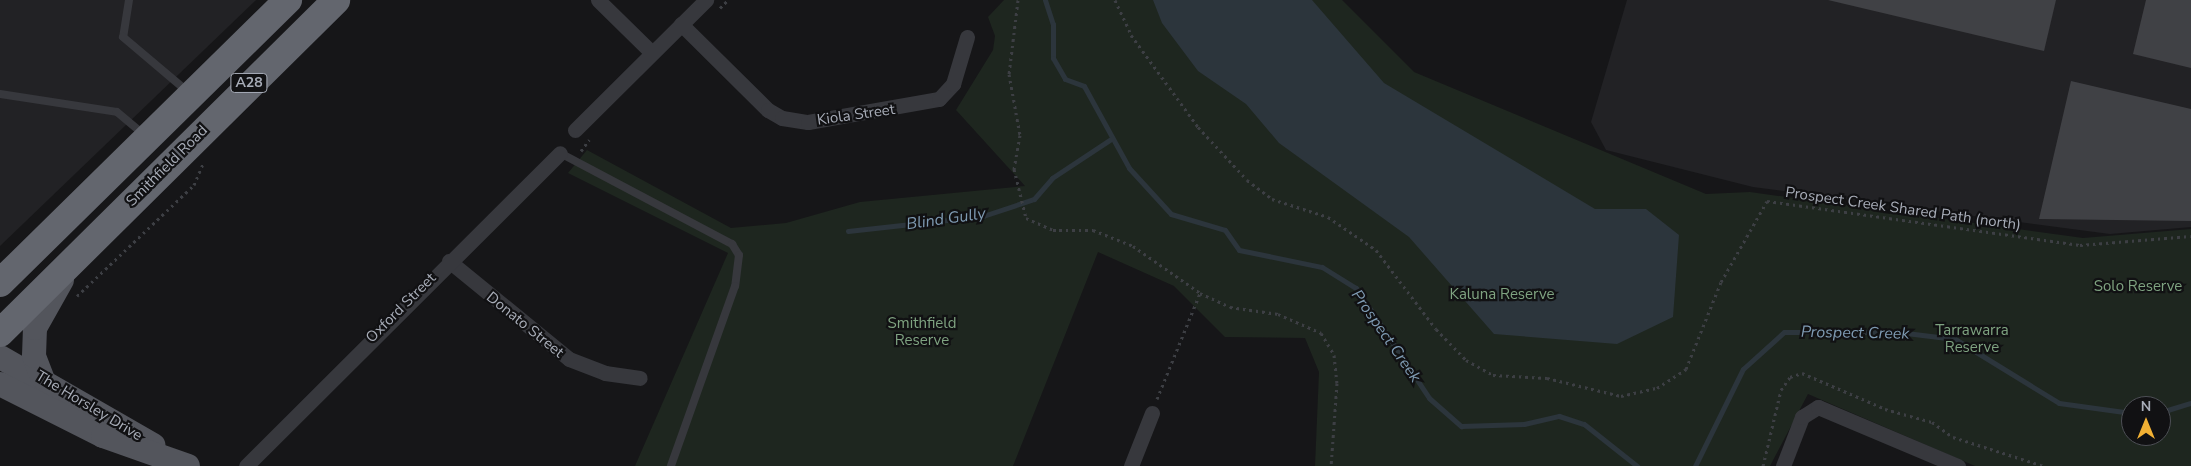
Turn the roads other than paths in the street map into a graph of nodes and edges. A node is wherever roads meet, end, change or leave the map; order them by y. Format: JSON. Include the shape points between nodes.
{"nodes":[{"id":1,"x":129,"y":0,"type":"edge"},
{"id":2,"x":288,"y":0,"type":"edge"},
{"id":3,"x":336,"y":0,"type":"edge"},
{"id":4,"x":598,"y":0,"type":"edge"},
{"id":5,"x":706,"y":0,"type":"edge"},
{"id":6,"x":681,"y":24,"type":"junction"},
{"id":7,"x":967,"y":38,"type":"dead end"},
{"id":8,"x":650,"y":51,"type":"junction"},
{"id":9,"x":0,"y":94,"type":"edge"},
{"id":10,"x":191,"y":95,"type":"junction"},
{"id":11,"x":575,"y":130,"type":"dead end"},
{"id":12,"x":147,"y":138,"type":"junction"},
{"id":13,"x":560,"y":153,"type":"joint"},
{"id":14,"x":72,"y":261,"type":"junction"},
{"id":15,"x":449,"y":261,"type":"junction"},
{"id":16,"x":0,"y":283,"type":"edge"},
{"id":17,"x":0,"y":333,"type":"edge"},
{"id":18,"x":0,"y":357,"type":"edge"},
{"id":19,"x":42,"y":377,"type":"junction"},
{"id":20,"x":640,"y":378,"type":"dead end"},
{"id":21,"x":0,"y":384,"type":"edge"},
{"id":22,"x":1152,"y":413,"type":"road end"},
{"id":23,"x":181,"y":463,"type":"edge"},
{"id":24,"x":246,"y":466,"type":"edge"},
{"id":25,"x":671,"y":466,"type":"edge"},
{"id":26,"x":1131,"y":466,"type":"edge"},
{"id":27,"x":1782,"y":466,"type":"edge"},
{"id":28,"x":1958,"y":466,"type":"edge"}],
"edges":[{"from":1,"to":10,"type":"lane","via":[[123,37]]},
{"from":2,"to":10,"type":"highway","number":"A28"},
{"from":3,"to":14,"type":"highway","name":"Smithfield Road","number":"A28"},
{"from":4,"to":8,"type":"street"},
{"from":5,"to":6,"type":"street"},
{"from":6,"to":7,"type":"street","name":"Kiola Street","via":[[768,110],[782,118],[808,122],[939,99],[954,84]]},
{"from":6,"to":8,"type":"street"},
{"from":8,"to":11,"type":"street"},
{"from":9,"to":12,"type":"lane","via":[[117,112]]},
{"from":10,"to":12,"type":"highway","number":"A28"},
{"from":12,"to":16,"type":"highway","number":"A28"},
{"from":13,"to":15,"type":"street","name":"Oxford Street"},
{"from":13,"to":25,"type":"lane","via":[[732,244],[739,255],[735,286]]},
{"from":14,"to":17,"type":"highway","name":"Smithfield Road","number":"A28"},
{"from":14,"to":19,"type":"main road","via":[[35,328],[34,356]]},
{"from":15,"to":20,"type":"street","name":"Donato Street","via":[[569,359],[605,373]]},
{"from":15,"to":24,"type":"street","name":"Oxford Street"},
{"from":18,"to":19,"type":"main road","name":"The Horsley Drive"},
{"from":19,"to":23,"type":"main road","name":"The Horsley Drive"},
{"from":21,"to":23,"type":"main road","name":"The Horsley Drive","via":[[103,436]]},
{"from":22,"to":26,"type":"street"},
{"from":27,"to":28,"type":"street","via":[[1802,417],[1810,409],[1830,410]]}]}
